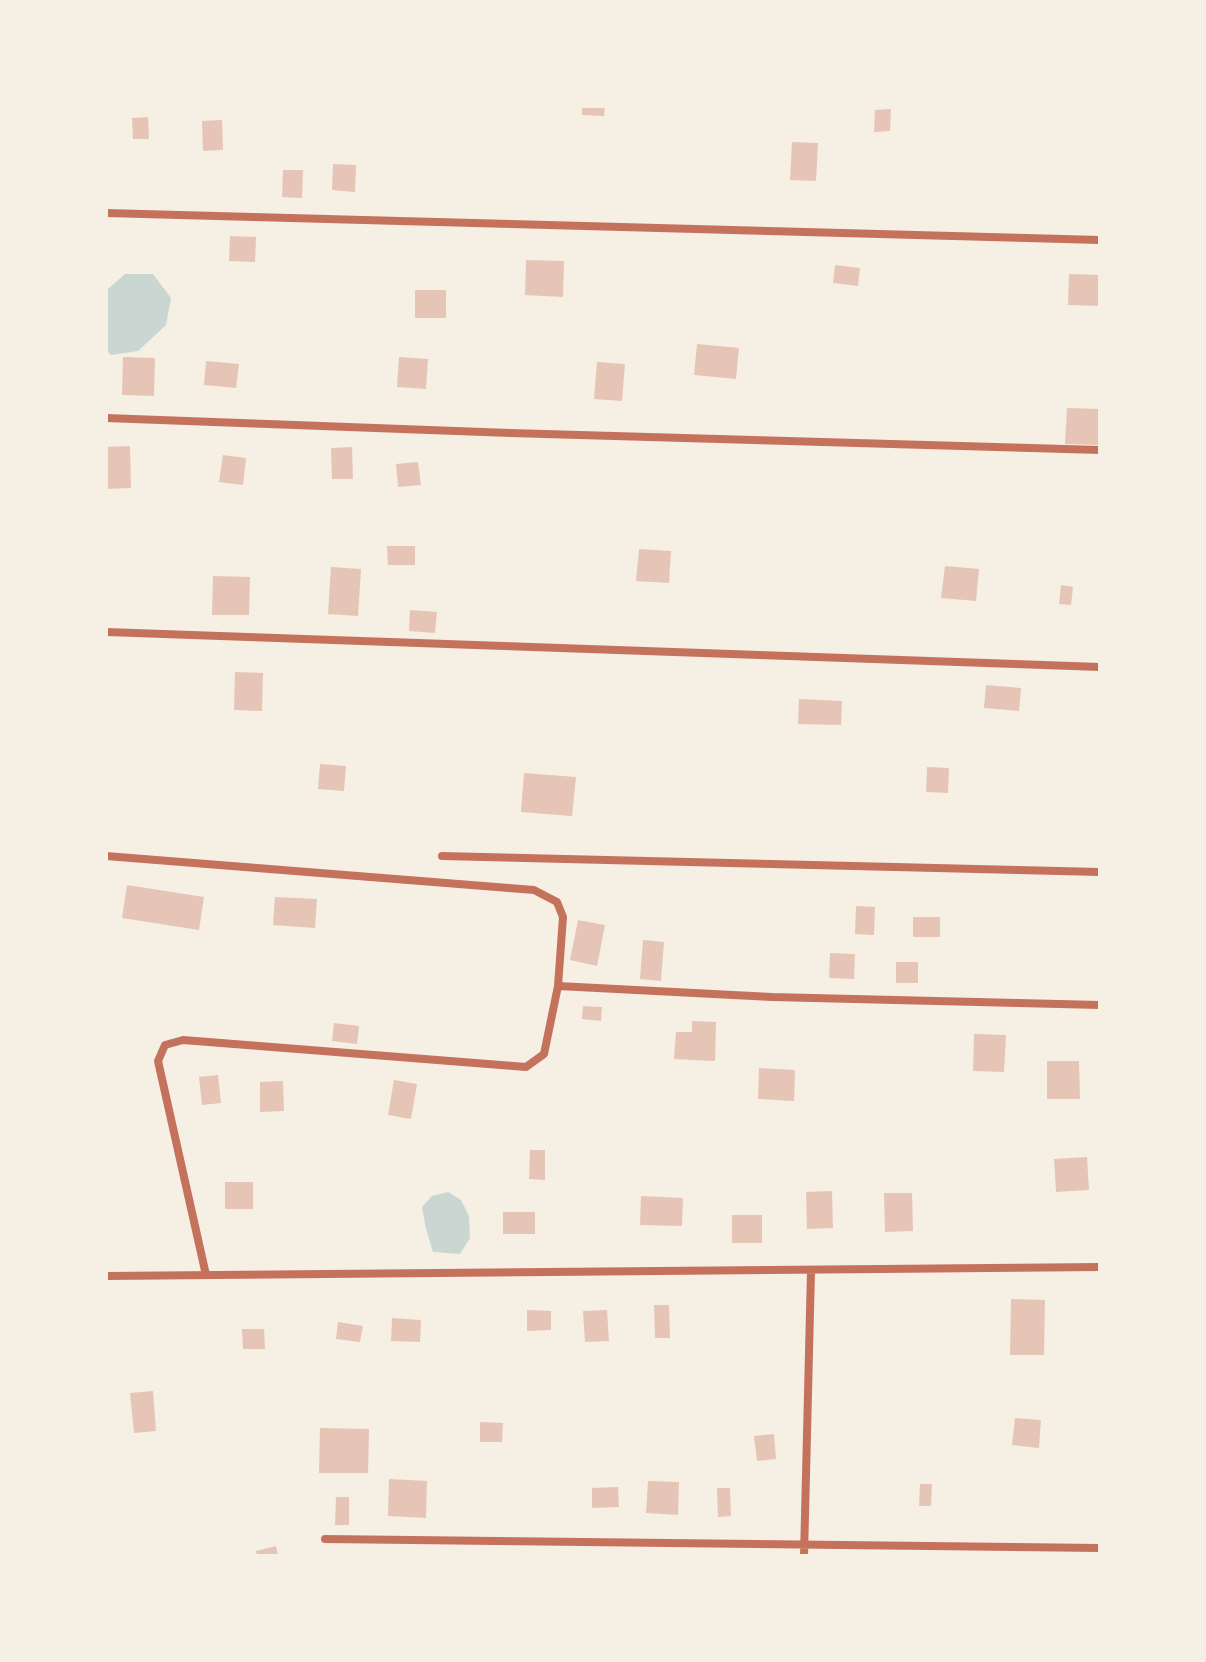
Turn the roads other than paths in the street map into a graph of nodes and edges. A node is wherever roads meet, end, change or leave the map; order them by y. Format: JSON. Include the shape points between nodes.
{"nodes":[{"id":1,"x":106,"y":213,"type":"edge"},
{"id":2,"x":1100,"y":240,"type":"edge"},
{"id":3,"x":106,"y":418,"type":"edge"},
{"id":4,"x":1100,"y":450,"type":"edge"},
{"id":5,"x":106,"y":632,"type":"edge"},
{"id":6,"x":1100,"y":667,"type":"edge"},
{"id":7,"x":106,"y":856,"type":"edge"},
{"id":8,"x":442,"y":856,"type":"dead end"},
{"id":9,"x":1100,"y":872,"type":"edge"},
{"id":10,"x":558,"y":986,"type":"junction"},
{"id":11,"x":1100,"y":1005,"type":"edge"},
{"id":12,"x":1100,"y":1267,"type":"edge"},
{"id":13,"x":811,"y":1271,"type":"junction"},
{"id":14,"x":206,"y":1275,"type":"junction"},
{"id":15,"x":106,"y":1276,"type":"edge"},
{"id":16,"x":325,"y":1539,"type":"dead end"},
{"id":17,"x":804,"y":1545,"type":"junction"},
{"id":18,"x":1100,"y":1548,"type":"edge"},
{"id":19,"x":804,"y":1556,"type":"edge"}],
"edges":[{"from":1,"to":2,"type":"street"},
{"from":3,"to":4,"type":"street"},
{"from":5,"to":6,"type":"street"},
{"from":7,"to":10,"type":"street","via":[[534,890],[557,902],[563,917]]},
{"from":8,"to":9,"type":"street"},
{"from":10,"to":11,"type":"street"},
{"from":10,"to":14,"type":"street","via":[[544,1054],[526,1067],[183,1040],[165,1045],[158,1061]]},
{"from":12,"to":13,"type":"street"},
{"from":13,"to":14,"type":"street"},
{"from":13,"to":17,"type":"street"},
{"from":14,"to":15,"type":"street"},
{"from":16,"to":17,"type":"street"},
{"from":17,"to":18,"type":"street"},
{"from":17,"to":19,"type":"street"}]}
